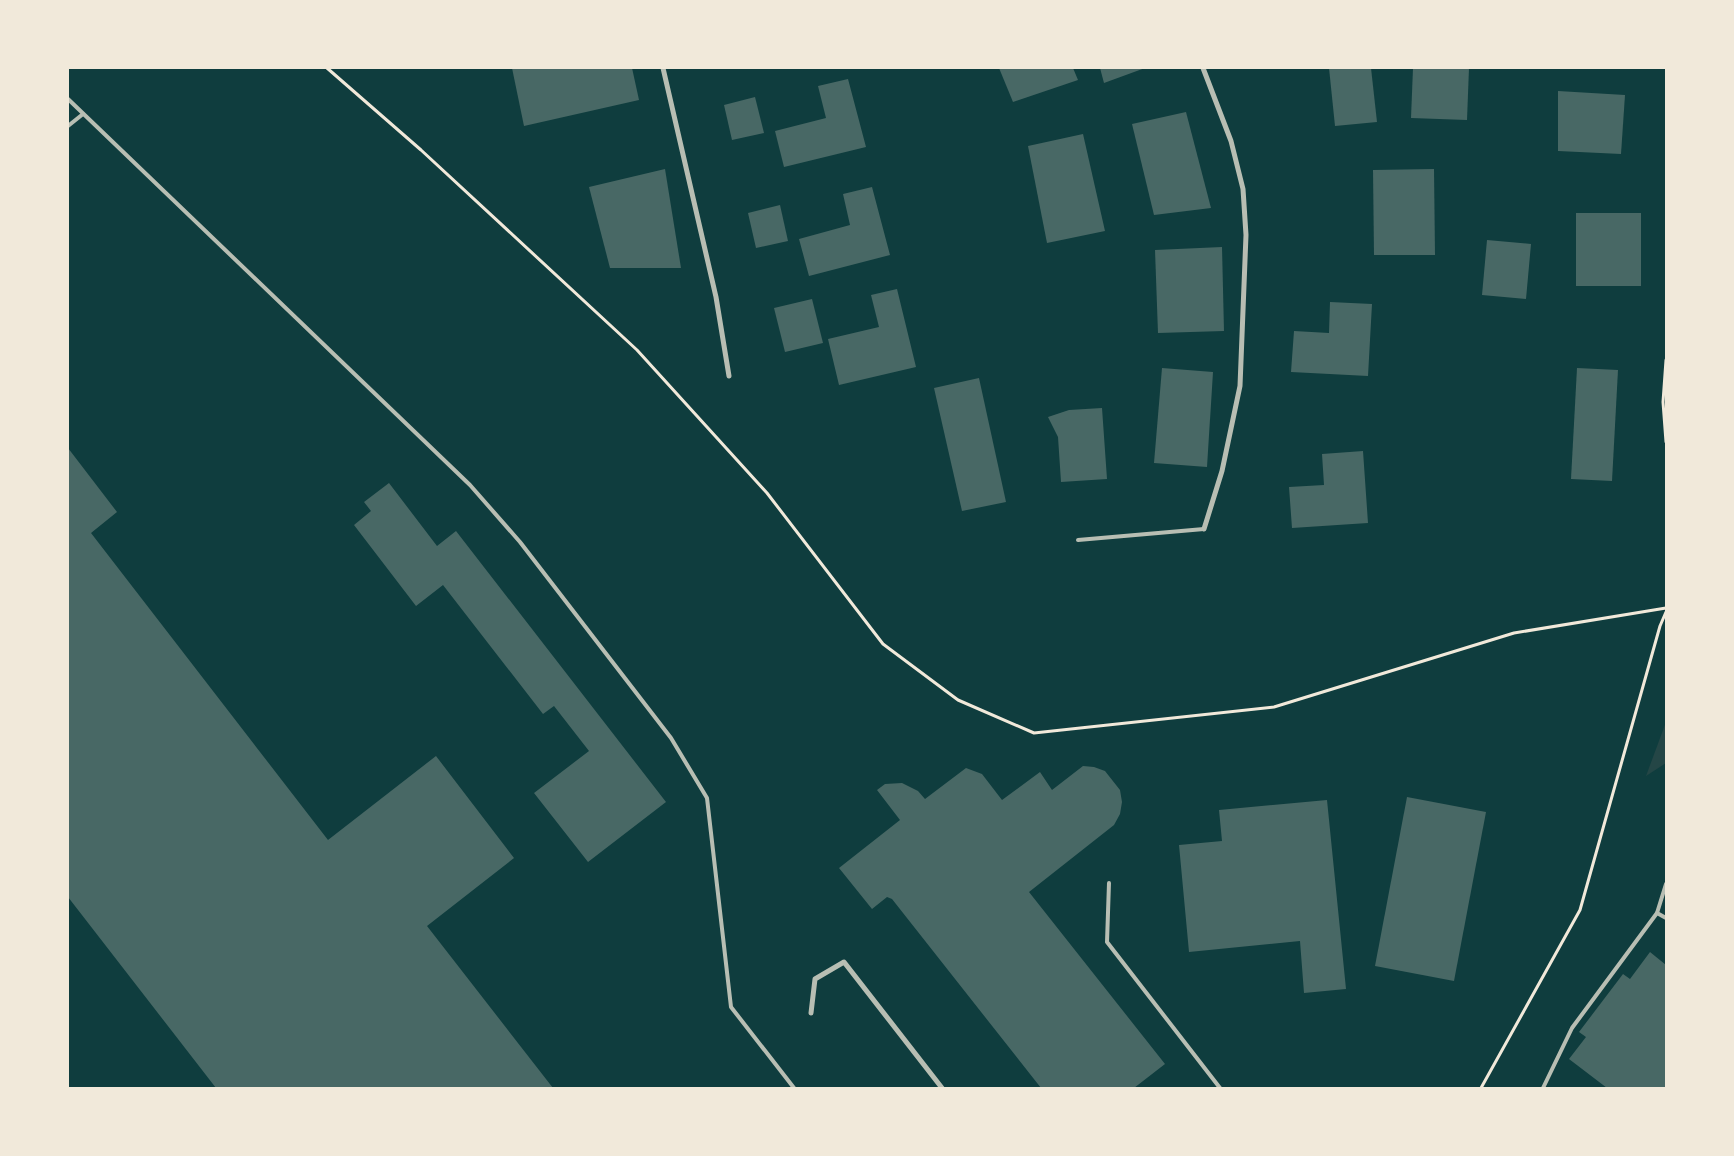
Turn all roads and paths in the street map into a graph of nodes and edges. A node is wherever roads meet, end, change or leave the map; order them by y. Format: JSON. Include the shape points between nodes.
{"nodes":[{"id":1,"x":327,"y":68,"type":"edge"},
{"id":2,"x":663,"y":68,"type":"edge"},
{"id":3,"x":1203,"y":68,"type":"edge"},
{"id":4,"x":68,"y":100,"type":"edge"},
{"id":5,"x":83,"y":114,"type":"junction"},
{"id":6,"x":68,"y":126,"type":"edge"},
{"id":7,"x":1666,"y":360,"type":"edge"},
{"id":8,"x":729,"y":376,"type":"dead end"},
{"id":9,"x":1666,"y":442,"type":"edge"},
{"id":10,"x":1204,"y":529,"type":"joint"},
{"id":11,"x":1078,"y":540,"type":"dead end"},
{"id":12,"x":1666,"y":608,"type":"edge"},
{"id":13,"x":1666,"y":612,"type":"edge"},
{"id":14,"x":1109,"y":883,"type":"dead end"},
{"id":15,"x":1666,"y":884,"type":"edge"},
{"id":16,"x":1657,"y":912,"type":"junction"},
{"id":17,"x":1666,"y":918,"type":"edge"},
{"id":18,"x":811,"y":1012,"type":"dead end"},
{"id":19,"x":794,"y":1088,"type":"edge"},
{"id":20,"x":942,"y":1088,"type":"edge"},
{"id":21,"x":1220,"y":1088,"type":"edge"},
{"id":22,"x":1481,"y":1088,"type":"edge"},
{"id":23,"x":1544,"y":1088,"type":"edge"}],
"edges":[{"from":1,"to":12,"type":"path","via":[[638,350],[766,493],[883,644],[958,700],[1034,734],[1274,707],[1514,633]]},
{"from":2,"to":8,"type":"street","via":[[716,297]]},
{"from":3,"to":10,"type":"street","via":[[1231,141],[1243,190],[1246,235],[1240,386],[1222,471]]},
{"from":4,"to":5,"type":"lane"},
{"from":5,"to":6,"type":"lane"},
{"from":5,"to":19,"type":"lane","via":[[470,485],[520,542],[671,738],[707,798],[731,1008]]},
{"from":7,"to":9,"type":"path","via":[[1663,402]]},
{"from":10,"to":11,"type":"lane"},
{"from":13,"to":22,"type":"path","via":[[1580,910]]},
{"from":14,"to":21,"type":"lane","via":[[1107,942]]},
{"from":15,"to":16,"type":"lane"},
{"from":16,"to":17,"type":"lane"},
{"from":16,"to":23,"type":"lane","via":[[1572,1028]]},
{"from":18,"to":20,"type":"street","via":[[815,979],[844,962]]}]}
